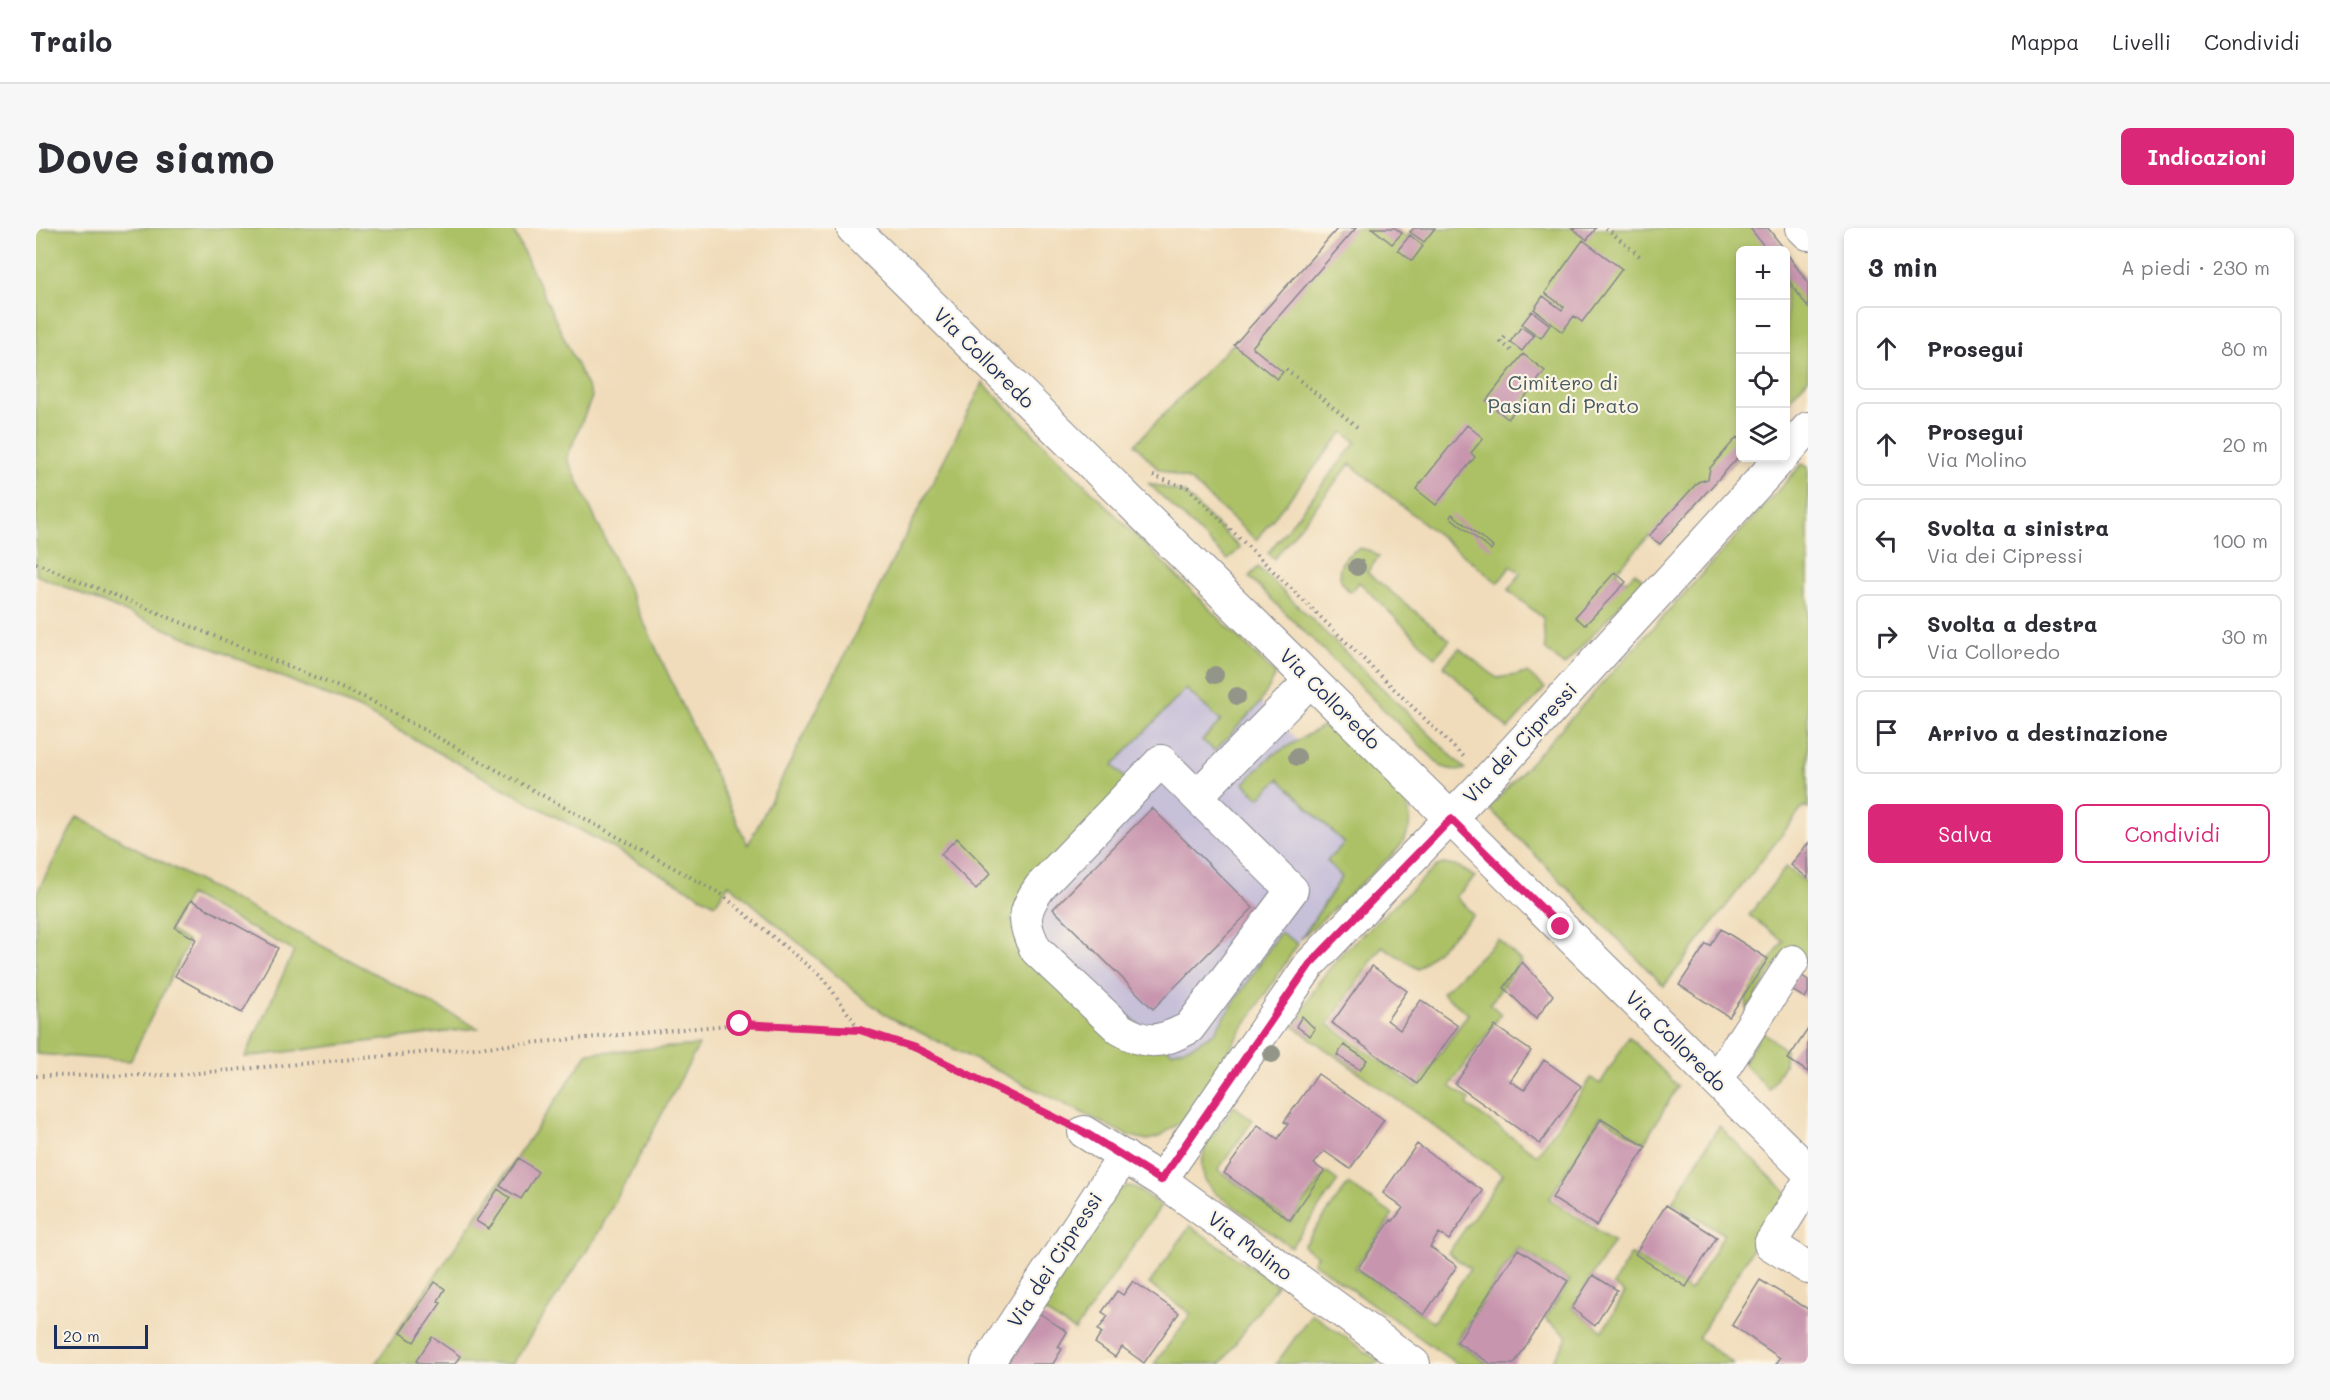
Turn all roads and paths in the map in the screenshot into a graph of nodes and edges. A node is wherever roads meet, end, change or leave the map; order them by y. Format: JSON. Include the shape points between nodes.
{"nodes":[{"id":1,"x":853,"y":228,"type":"edge"},
{"id":2,"x":1605,"y":228,"type":"edge"},
{"id":3,"x":1802,"y":228,"type":"edge"},
{"id":4,"x":1808,"y":234,"type":"edge"},
{"id":5,"x":1642,"y":258,"type":"dead end"},
{"id":6,"x":1505,"y":337,"type":"dead end"},
{"id":7,"x":1514,"y":353,"type":"dead end"},
{"id":8,"x":1286,"y":369,"type":"dead end"},
{"id":9,"x":1358,"y":427,"type":"dead end"},
{"id":10,"x":1808,"y":428,"type":"edge"},
{"id":11,"x":1790,"y":448,"type":"edge"},
{"id":12,"x":1777,"y":462,"type":"edge"},
{"id":13,"x":1151,"y":476,"type":"dead end"},
{"id":14,"x":36,"y":563,"type":"edge"},
{"id":15,"x":1311,"y":680,"type":"junction"},
{"id":16,"x":1487,"y":780,"type":"junction"},
{"id":17,"x":1197,"y":796,"type":"junction"},
{"id":18,"x":1451,"y":819,"type":"junction"},
{"id":19,"x":1793,"y":961,"type":"dead end"},
{"id":20,"x":860,"y":1030,"type":"junction"},
{"id":21,"x":36,"y":1076,"type":"edge"},
{"id":22,"x":1716,"y":1080,"type":"junction"},
{"id":23,"x":1084,"y":1132,"type":"joint"},
{"id":24,"x":1124,"y":1156,"type":"junction"},
{"id":25,"x":1808,"y":1171,"type":"edge"},
{"id":26,"x":1161,"y":1180,"type":"junction"},
{"id":27,"x":1808,"y":1183,"type":"edge"},
{"id":28,"x":1808,"y":1268,"type":"edge"},
{"id":29,"x":987,"y":1364,"type":"edge"},
{"id":30,"x":1414,"y":1364,"type":"edge"}],
"edges":[{"from":1,"to":15,"type":"main road","name":"Via Colloredo"},
{"from":2,"to":5,"type":"path"},
{"from":3,"to":4,"type":"street"},
{"from":6,"to":7,"type":"path","via":[[1501,342]]},
{"from":8,"to":9,"type":"path"},
{"from":10,"to":11,"type":"street"},
{"from":12,"to":16,"type":"street","name":"Via dei Cipressi"},
{"from":13,"to":16,"type":"path","via":[[1188,488]]},
{"from":14,"to":20,"type":"path","via":[[368,699],[721,894],[824,979]]},
{"from":15,"to":17,"type":"street"},
{"from":15,"to":18,"type":"main road","name":"Via Colloredo"},
{"from":16,"to":18,"type":"street","name":"Via dei Cipressi"},
{"from":17,"to":17,"type":"street","via":[[1161,761],[1040,887],[1024,917],[1036,950],[1120,1029],[1136,1039],[1154,1041],[1189,1028],[1292,890]]},
{"from":18,"to":22,"type":"main road","name":"Via Colloredo"},
{"from":18,"to":26,"type":"street","name":"Via dei Cipressi","via":[[1310,964]]},
{"from":19,"to":22,"type":"street"},
{"from":20,"to":21,"type":"path","via":[[740,1024],[176,1075]]},
{"from":20,"to":23,"type":"path","via":[[915,1048]]},
{"from":22,"to":25,"type":"main road","name":"Via Colloredo"},
{"from":23,"to":24,"type":"street","name":"Via Molino"},
{"from":24,"to":26,"type":"street","name":"Via Molino"},
{"from":24,"to":29,"type":"street","name":"Via dei Cipressi"},
{"from":26,"to":30,"type":"street","name":"Via Molino"},
{"from":27,"to":28,"type":"street","via":[[1770,1244]]}]}
